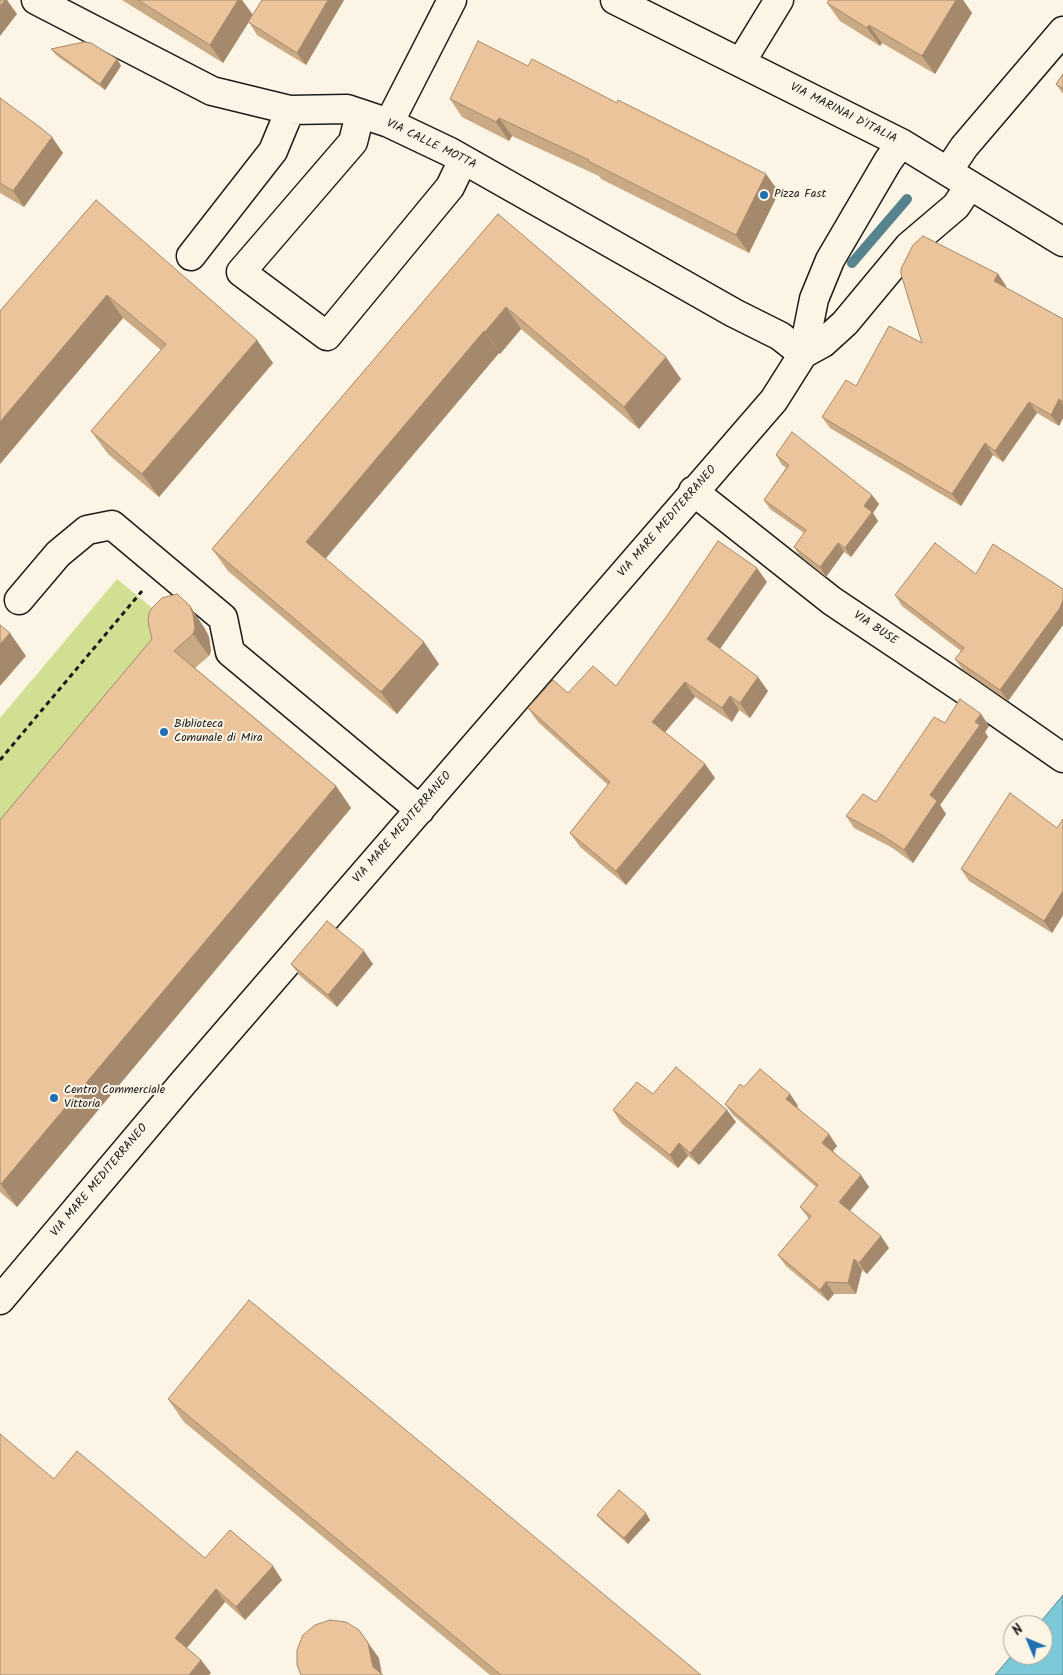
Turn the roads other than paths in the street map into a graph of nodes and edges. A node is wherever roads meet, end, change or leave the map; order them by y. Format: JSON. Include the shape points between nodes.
{"nodes":[{"id":1,"x":36,"y":0,"type":"edge"},
{"id":2,"x":615,"y":0,"type":"edge"},
{"id":3,"x":779,"y":0,"type":"edge"},
{"id":4,"x":443,"y":3,"type":"edge"},
{"id":5,"x":1063,"y":31,"type":"edge"},
{"id":6,"x":741,"y":62,"type":"junction"},
{"id":7,"x":290,"y":110,"type":"junction"},
{"id":8,"x":360,"y":114,"type":"junction"},
{"id":9,"x":389,"y":123,"type":"junction"},
{"id":10,"x":901,"y":143,"type":"junction"},
{"id":11,"x":463,"y":160,"type":"junction"},
{"id":12,"x":959,"y":178,"type":"junction"},
{"id":13,"x":1063,"y":242,"type":"edge"},
{"id":14,"x":191,"y":256,"type":"dead end"},
{"id":15,"x":803,"y":354,"type":"junction"},
{"id":16,"x":694,"y":491,"type":"junction"},
{"id":17,"x":19,"y":600,"type":"dead end"},
{"id":18,"x":1063,"y":758,"type":"edge"},
{"id":19,"x":420,"y":810,"type":"junction"},
{"id":20,"x":0,"y":1300,"type":"edge"}],
"edges":[{"from":1,"to":7,"type":"street","name":"VIA CALLE MOTTA","via":[[212,91]]},
{"from":2,"to":6,"type":"street","name":"VIA MARINAI D'ITALIA"},
{"from":3,"to":6,"type":"street"},
{"from":4,"to":9,"type":"street"},
{"from":5,"to":12,"type":"street","name":"VIA MARE MEDITERRANEO","via":[[964,147]]},
{"from":6,"to":10,"type":"street","name":"VIA MARINAI D'ITALIA"},
{"from":7,"to":8,"type":"street","name":"VIA CALLE MOTTA","via":[[347,109]]},
{"from":7,"to":14,"type":"street","via":[[273,151]]},
{"from":8,"to":9,"type":"street","name":"VIA CALLE MOTTA"},
{"from":8,"to":11,"type":"street","via":[[353,142],[241,272],[327,336],[450,187]]},
{"from":9,"to":11,"type":"street","name":"VIA CALLE MOTTA"},
{"from":10,"to":12,"type":"street","name":"VIA MARINAI D'ITALIA"},
{"from":10,"to":15,"type":"street","name":"VIA MARE MEDITERRANEO","via":[[830,260],[814,299]]},
{"from":11,"to":15,"type":"street","name":"VIA CALLE MOTTA","via":[[780,336]]},
{"from":12,"to":13,"type":"street","name":"VIA MARINAI D'ITALIA"},
{"from":12,"to":15,"type":"street","name":"VIA MARE MEDITERRANEO","via":[[956,206],[909,246],[845,323],[823,343]]},
{"from":15,"to":16,"type":"street","name":"VIA MARE MEDITERRANEO","via":[[774,400]]},
{"from":16,"to":18,"type":"street","name":"VIA BUSE","via":[[832,601]]},
{"from":16,"to":19,"type":"street","name":"VIA MARE MEDITERRANEO"},
{"from":17,"to":19,"type":"street","via":[[58,554],[87,530],[112,525],[223,618],[230,652]]},
{"from":19,"to":20,"type":"street","name":"VIA MARE MEDITERRANEO"}]}
